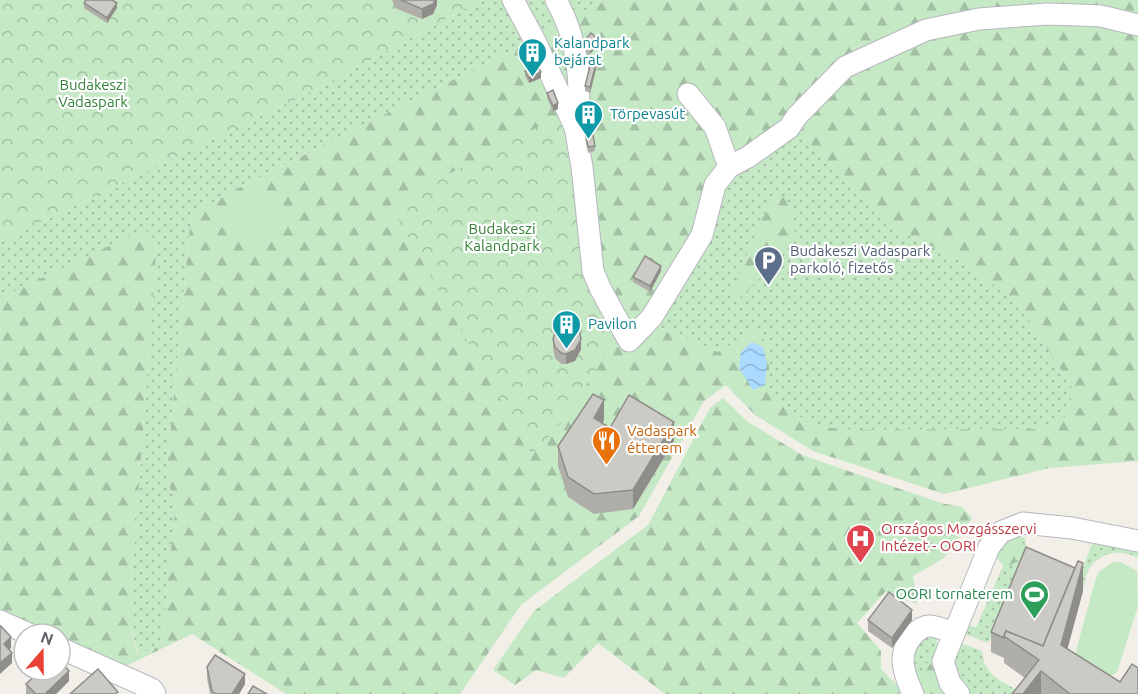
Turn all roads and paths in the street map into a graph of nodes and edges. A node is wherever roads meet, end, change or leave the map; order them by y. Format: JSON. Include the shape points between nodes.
{"nodes":[{"id":1,"x":513,"y":0,"type":"edge"},
{"id":2,"x":556,"y":0,"type":"edge"},
{"id":3,"x":1138,"y":25,"type":"edge"},
{"id":4,"x":688,"y":94,"type":"dead end"},
{"id":5,"x":574,"y":127,"type":"junction"},
{"id":6,"x":729,"y":167,"type":"junction"},
{"id":7,"x":1138,"y":541,"type":"edge"},
{"id":8,"x":953,"y":633,"type":"junction"},
{"id":9,"x":72,"y":656,"type":"edge"},
{"id":10,"x":152,"y":692,"type":"edge"},
{"id":11,"x":913,"y":694,"type":"edge"},
{"id":12,"x":959,"y":694,"type":"edge"}],
"edges":[{"from":1,"to":5,"type":"street"},
{"from":2,"to":5,"type":"street","via":[[573,41],[579,105]]},
{"from":3,"to":6,"type":"street","via":[[1101,16],[1047,14],[926,30],[845,67],[789,128]]},
{"from":4,"to":6,"type":"street","via":[[715,127]]},
{"from":5,"to":6,"type":"street","via":[[593,271],[629,340],[652,317],[702,235],[715,185]]},
{"from":7,"to":8,"type":"street","via":[[1023,523],[1001,532],[989,547]]},
{"from":8,"to":11,"type":"street","via":[[929,626],[920,629],[908,642],[902,661]]},
{"from":8,"to":12,"type":"street","via":[[942,661]]},
{"from":9,"to":10,"type":"street","via":[[98,674]]}]}
